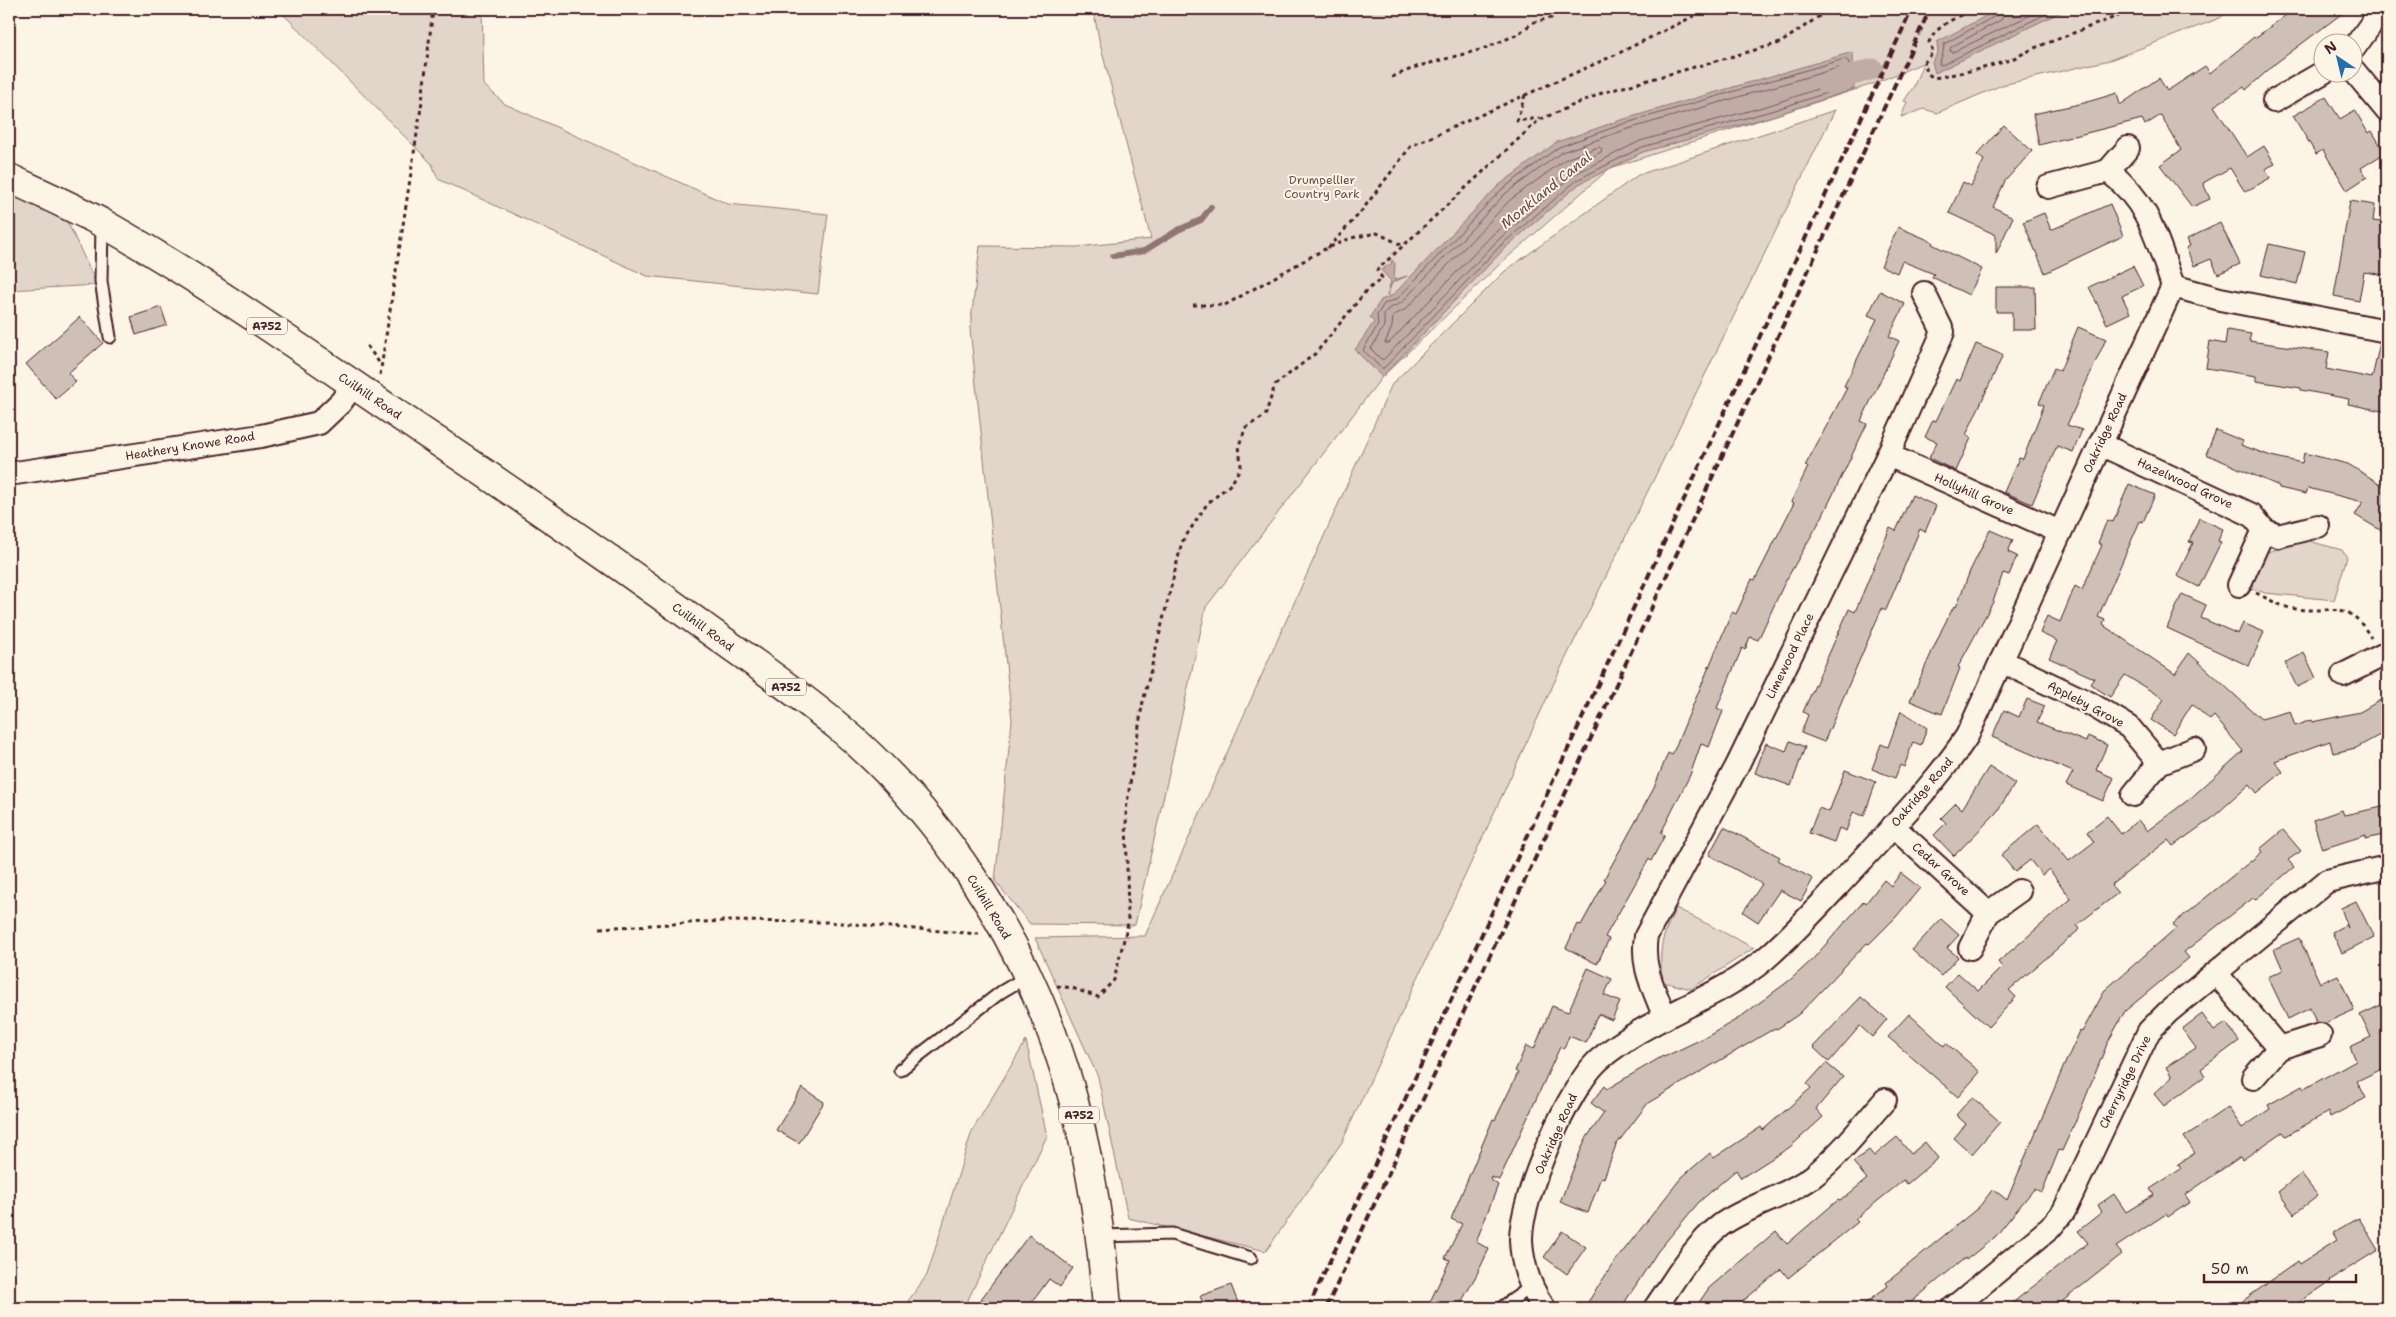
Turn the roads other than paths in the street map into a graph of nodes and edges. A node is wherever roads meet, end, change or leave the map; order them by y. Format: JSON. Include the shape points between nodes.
{"nodes":[{"id":1,"x":2372,"y":24,"type":"dead end"},
{"id":2,"x":2364,"y":35,"type":"edge"},
{"id":3,"x":2314,"y":78,"type":"edge"},
{"id":4,"x":2363,"y":82,"type":"edge"},
{"id":5,"x":2274,"y":101,"type":"dead end"},
{"id":6,"x":2387,"y":111,"type":"edge"},
{"id":7,"x":2128,"y":148,"type":"dead end"},
{"id":8,"x":2108,"y":171,"type":"junction"},
{"id":9,"x":9,"y":178,"type":"edge"},
{"id":10,"x":2048,"y":187,"type":"dead end"},
{"id":11,"x":102,"y":223,"type":"junction"},
{"id":12,"x":2173,"y":286,"type":"junction"},
{"id":13,"x":1924,"y":293,"type":"dead end"},
{"id":14,"x":2387,"y":331,"type":"edge"},
{"id":15,"x":110,"y":337,"type":"dead end"},
{"id":16,"x":353,"y":385,"type":"junction"},
{"id":17,"x":2100,"y":444,"type":"junction"},
{"id":18,"x":1888,"y":455,"type":"junction"},
{"id":19,"x":9,"y":474,"type":"edge"},
{"id":20,"x":2318,"y":526,"type":"dead end"},
{"id":21,"x":2264,"y":530,"type":"junction"},
{"id":22,"x":2060,"y":532,"type":"junction"},
{"id":23,"x":2239,"y":585,"type":"road end"},
{"id":24,"x":2384,"y":655,"type":"edge"},
{"id":25,"x":2001,"y":661,"type":"junction"},
{"id":26,"x":2343,"y":675,"type":"dead end"},
{"id":27,"x":2194,"y":749,"type":"dead end"},
{"id":28,"x":2159,"y":763,"type":"junction"},
{"id":29,"x":2133,"y":795,"type":"dead end"},
{"id":30,"x":1893,"y":826,"type":"junction"},
{"id":31,"x":2387,"y":867,"type":"edge"},
{"id":32,"x":2019,"y":891,"type":"dead end"},
{"id":33,"x":1988,"y":913,"type":"junction"},
{"id":34,"x":1970,"y":948,"type":"dead end"},
{"id":35,"x":2216,"y":973,"type":"junction"},
{"id":36,"x":1028,"y":976,"type":"junction"},
{"id":37,"x":1665,"y":1018,"type":"junction"},
{"id":38,"x":2320,"y":1035,"type":"dead end"},
{"id":39,"x":2279,"y":1048,"type":"junction"},
{"id":40,"x":900,"y":1070,"type":"dead end"},
{"id":41,"x":2253,"y":1078,"type":"dead end"},
{"id":42,"x":1885,"y":1100,"type":"dead end"},
{"id":43,"x":1101,"y":1236,"type":"junction"},
{"id":44,"x":1251,"y":1258,"type":"dead end"},
{"id":45,"x":1531,"y":1287,"type":"junction"},
{"id":46,"x":1107,"y":1308,"type":"edge"},
{"id":47,"x":1500,"y":1308,"type":"edge"},
{"id":48,"x":1544,"y":1308,"type":"edge"},
{"id":49,"x":1655,"y":1308,"type":"edge"},
{"id":50,"x":1954,"y":1308,"type":"edge"}],
"edges":[{"from":1,"to":2,"type":"street"},
{"from":3,"to":5,"type":"street"},
{"from":4,"to":6,"type":"street"},
{"from":7,"to":8,"type":"street"},
{"from":8,"to":10,"type":"street"},
{"from":8,"to":12,"type":"street","via":[[2126,186],[2149,218]]},
{"from":9,"to":11,"type":"main road","name":"Cuilhill Road","number":"A752"},
{"from":11,"to":15,"type":"lane","via":[[101,281]]},
{"from":11,"to":16,"type":"main road","name":"Cuilhill Road","number":"A752","via":[[196,279]]},
{"from":12,"to":14,"type":"street","via":[[2220,299]]},
{"from":12,"to":17,"type":"street","name":"Oakridge Road"},
{"from":13,"to":18,"type":"street","name":"Limewood Place","via":[[1943,332]]},
{"from":16,"to":19,"type":"street","name":"Heathery Knowe Road","via":[[319,424],[261,436]]},
{"from":16,"to":36,"type":"main road","name":"Cuilhill Road","number":"A752","via":[[523,498],[838,726],[934,825],[972,878]]},
{"from":17,"to":21,"type":"street","name":"Hazelwood Grove","via":[[2234,506],[2252,516]]},
{"from":17,"to":22,"type":"street","name":"Oakridge Road"},
{"from":18,"to":22,"type":"street","name":"Hollyhill Grove"},
{"from":18,"to":37,"type":"street","name":"Limewood Place","via":[[1737,766],[1646,936],[1644,954],[1647,970]]},
{"from":20,"to":21,"type":"street","via":[[2278,536]]},
{"from":21,"to":23,"type":"street"},
{"from":22,"to":25,"type":"street","name":"Oakridge Road"},
{"from":24,"to":26,"type":"street"},
{"from":25,"to":28,"type":"street","name":"Appleby Grove","via":[[2089,703],[2129,727]]},
{"from":25,"to":30,"type":"street","name":"Oakridge Road","via":[[1955,754]]},
{"from":27,"to":28,"type":"street"},
{"from":28,"to":29,"type":"street"},
{"from":30,"to":33,"type":"street","name":"Cedar Grove"},
{"from":30,"to":37,"type":"street","name":"Oakridge Road","via":[[1790,936],[1763,960]]},
{"from":31,"to":35,"type":"street","name":"Cherryridge Drive","via":[[2327,881]]},
{"from":32,"to":33,"type":"street"},
{"from":33,"to":34,"type":"street"},
{"from":35,"to":39,"type":"street"},
{"from":35,"to":50,"type":"street","name":"Cherryridge Drive","via":[[2149,1031],[2064,1211],[2050,1228]]},
{"from":36,"to":40,"type":"lane","via":[[1001,992]]},
{"from":36,"to":43,"type":"main road","name":"Cuilhill Road","number":"A752","via":[[1050,1024],[1074,1094],[1090,1163]]},
{"from":37,"to":45,"type":"street","name":"Oakridge Road","via":[[1600,1059],[1585,1074],[1569,1100],[1525,1207],[1522,1255]]},
{"from":38,"to":39,"type":"street"},
{"from":39,"to":41,"type":"street"},
{"from":42,"to":49,"type":"street","via":[[1813,1176],[1796,1189],[1735,1217],[1711,1233],[1692,1254]]},
{"from":43,"to":44,"type":"lane","via":[[1172,1234]]},
{"from":43,"to":46,"type":"main road","name":"Cuilhill Road","number":"A752"},
{"from":45,"to":47,"type":"lane"},
{"from":45,"to":48,"type":"street","name":"Oakridge Road"}]}
